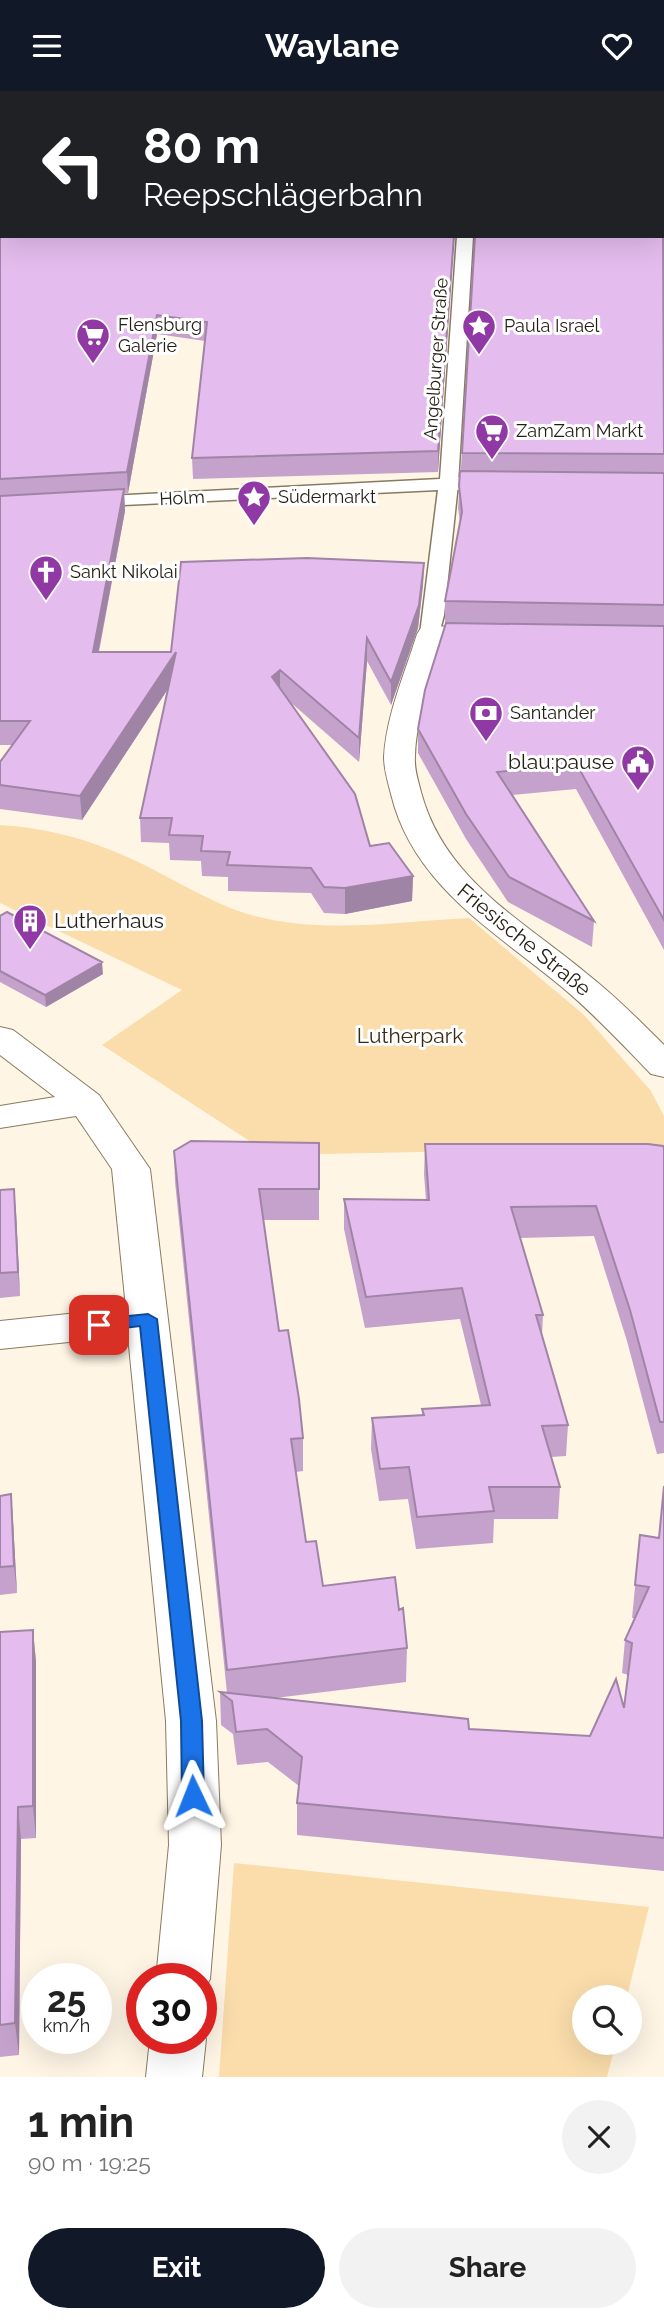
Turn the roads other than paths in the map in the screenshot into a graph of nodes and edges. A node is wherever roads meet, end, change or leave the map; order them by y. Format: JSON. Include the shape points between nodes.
{"nodes":[{"id":1,"x":465,"y":238,"type":"edge"},
{"id":2,"x":23,"y":241,"type":"edge"},
{"id":3,"x":0,"y":243,"type":"edge"},
{"id":4,"x":449,"y":484,"type":"junction"},
{"id":5,"x":530,"y":485,"type":"edge"},
{"id":6,"x":69,"y":504,"type":"edge"},
{"id":7,"x":431,"y":634,"type":"junction"},
{"id":8,"x":513,"y":636,"type":"edge"},
{"id":9,"x":0,"y":1038,"type":"edge"},
{"id":10,"x":664,"y":1066,"type":"edge"},
{"id":11,"x":86,"y":1103,"type":"junction"},
{"id":12,"x":0,"y":1117,"type":"edge"},
{"id":13,"x":148,"y":1319,"type":"junction"},
{"id":14,"x":0,"y":1335,"type":"edge"},
{"id":15,"x":184,"y":1963,"type":"edge"},
{"id":16,"x":176,"y":2054,"type":"edge"},
{"id":17,"x":174,"y":2077,"type":"edge"}],
"edges":[{"from":1,"to":4,"type":"street","name":"Angelburger Straße"},
{"from":2,"to":3,"type":"main road"},
{"from":4,"to":5,"type":"street"},
{"from":4,"to":6,"type":"street","name":"Holm"},
{"from":4,"to":7,"type":"street","via":[[440,525]]},
{"from":7,"to":8,"type":"street"},
{"from":7,"to":10,"type":"street","name":"Friesische Straße","via":[[404,733],[400,768],[413,817],[442,871],[477,907],[604,1005]]},
{"from":9,"to":11,"type":"street"},
{"from":11,"to":12,"type":"street"},
{"from":11,"to":13,"type":"street","via":[[131,1169]]},
{"from":13,"to":14,"type":"street"},
{"from":13,"to":15,"type":"street","via":[[191,1721],[195,1845]]},
{"from":16,"to":17,"type":"street"}]}
